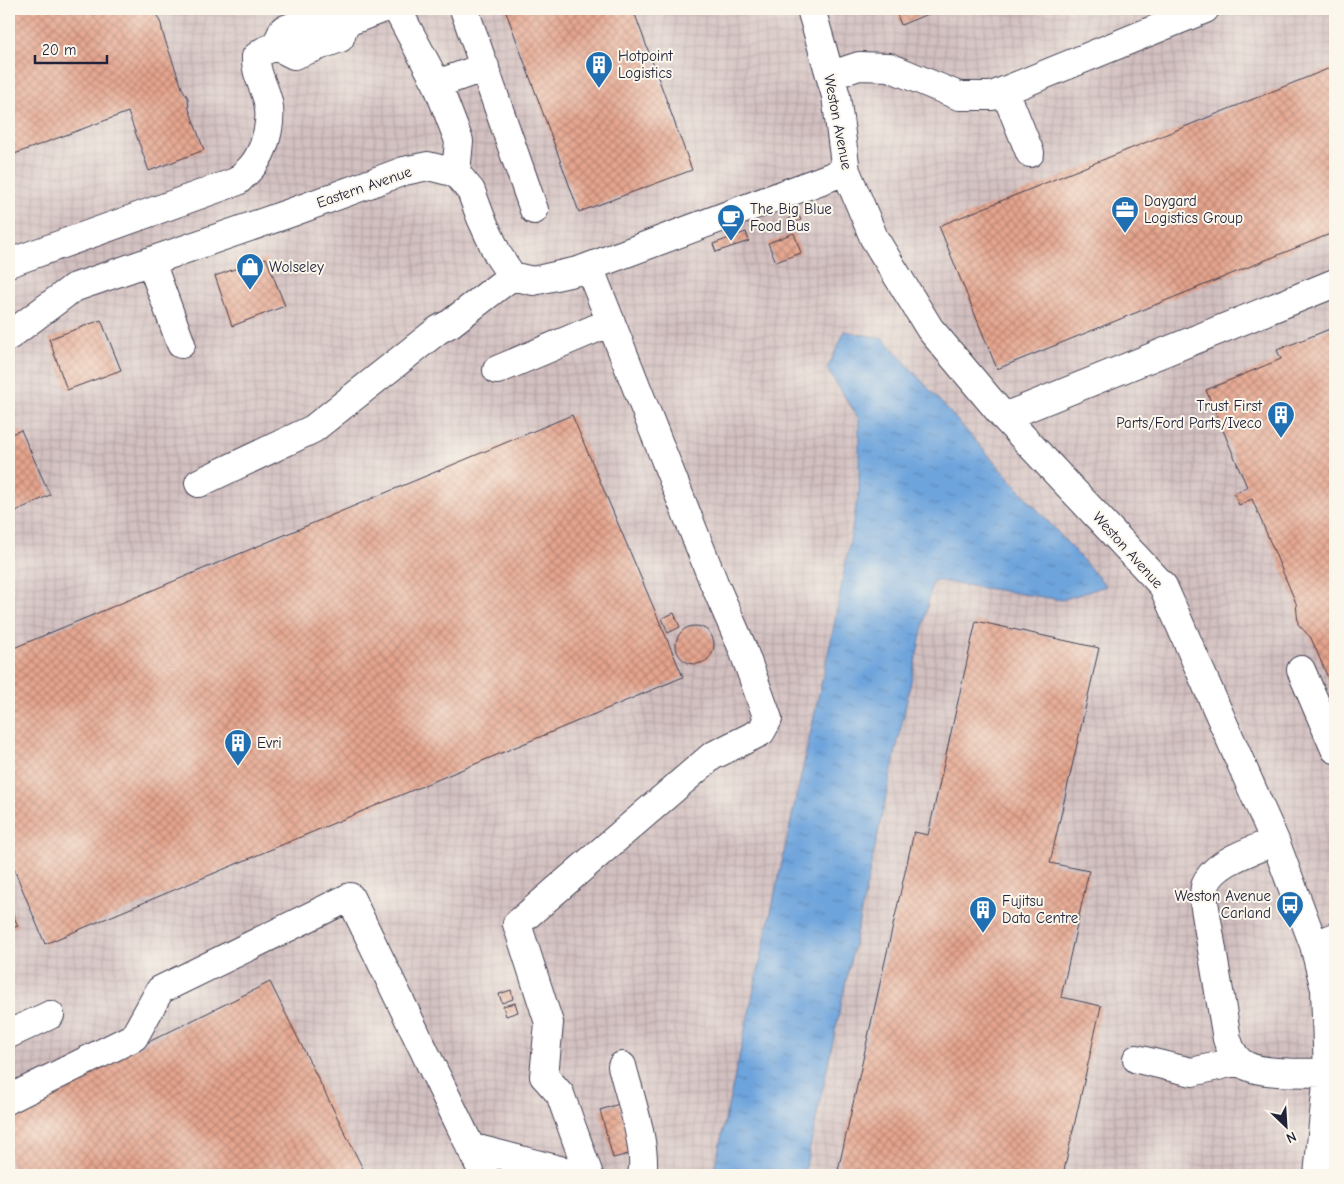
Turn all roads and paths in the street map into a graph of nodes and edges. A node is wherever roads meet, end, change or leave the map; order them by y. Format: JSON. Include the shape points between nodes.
{"nodes":[{"id":1,"x":381,"y":9,"type":"edge"},
{"id":2,"x":397,"y":9,"type":"edge"},
{"id":3,"x":464,"y":9,"type":"edge"},
{"id":4,"x":811,"y":9,"type":"edge"},
{"id":5,"x":1205,"y":9,"type":"edge"},
{"id":6,"x":485,"y":67,"type":"junction"},
{"id":7,"x":829,"y":72,"type":"junction"},
{"id":8,"x":436,"y":84,"type":"junction"},
{"id":9,"x":1005,"y":91,"type":"junction"},
{"id":10,"x":1030,"y":153,"type":"dead end"},
{"id":11,"x":846,"y":171,"type":"junction"},
{"id":12,"x":456,"y":173,"type":"junction"},
{"id":13,"x":534,"y":210,"type":"dead end"},
{"id":14,"x":151,"y":262,"type":"junction"},
{"id":15,"x":9,"y":263,"type":"edge"},
{"id":16,"x":589,"y":267,"type":"junction"},
{"id":17,"x":512,"y":276,"type":"junction"},
{"id":18,"x":1335,"y":283,"type":"edge"},
{"id":19,"x":611,"y":322,"type":"junction"},
{"id":20,"x":9,"y":336,"type":"edge"},
{"id":21,"x":181,"y":344,"type":"dead end"},
{"id":22,"x":497,"y":370,"type":"dead end"},
{"id":23,"x":1004,"y":417,"type":"junction"},
{"id":24,"x":199,"y":483,"type":"dead end"},
{"id":25,"x":1301,"y":670,"type":"dead end"},
{"id":26,"x":1335,"y":749,"type":"edge"},
{"id":27,"x":1276,"y":841,"type":"junction"},
{"id":28,"x":1324,"y":941,"type":"edge"},
{"id":29,"x":1330,"y":989,"type":"edge"},
{"id":30,"x":50,"y":1015,"type":"dead end"},
{"id":31,"x":9,"y":1034,"type":"edge"},
{"id":32,"x":1136,"y":1059,"type":"dead end"},
{"id":33,"x":1239,"y":1061,"type":"junction"},
{"id":34,"x":622,"y":1066,"type":"dead end"},
{"id":35,"x":1328,"y":1073,"type":"junction"},
{"id":36,"x":9,"y":1100,"type":"edge"},
{"id":37,"x":470,"y":1147,"type":"junction"},
{"id":38,"x":484,"y":1175,"type":"edge"},
{"id":39,"x":579,"y":1175,"type":"edge"},
{"id":40,"x":589,"y":1175,"type":"edge"},
{"id":41,"x":642,"y":1175,"type":"edge"},
{"id":42,"x":1318,"y":1175,"type":"edge"}],
"edges":[{"from":1,"to":15,"type":"street","via":[[345,23],[331,12],[283,30],[276,46],[256,57],[255,66],[268,100],[266,141],[256,162],[238,181]]},
{"from":2,"to":8,"type":"street"},
{"from":3,"to":6,"type":"street"},
{"from":4,"to":7,"type":"street","name":"Weston Avenue"},
{"from":5,"to":9,"type":"street"},
{"from":6,"to":8,"type":"street"},
{"from":6,"to":13,"type":"street"},
{"from":7,"to":9,"type":"street","via":[[838,73],[888,58],[959,96],[992,96]]},
{"from":7,"to":11,"type":"street","name":"Weston Avenue","via":[[836,96]]},
{"from":8,"to":12,"type":"street","via":[[459,141]]},
{"from":9,"to":10,"type":"street"},
{"from":11,"to":16,"type":"street"},
{"from":11,"to":23,"type":"street","name":"Weston Avenue","via":[[874,238],[930,329]]},
{"from":12,"to":14,"type":"street","name":"Eastern Avenue","via":[[428,166],[404,171]]},
{"from":12,"to":17,"type":"street","via":[[471,191],[498,254]]},
{"from":14,"to":20,"type":"street","name":"Eastern Avenue","via":[[73,288]]},
{"from":14,"to":21,"type":"street"},
{"from":16,"to":17,"type":"street","via":[[533,281]]},
{"from":16,"to":19,"type":"street"},
{"from":17,"to":24,"type":"street","via":[[313,429]]},
{"from":18,"to":23,"type":"street"},
{"from":19,"to":22,"type":"street"},
{"from":19,"to":40,"type":"street","via":[[742,647],[768,720],[761,732],[712,756],[517,924],[549,1023],[544,1076],[560,1094]]},
{"from":23,"to":27,"type":"street","name":"Weston Avenue","via":[[1163,586]]},
{"from":25,"to":26,"type":"street"},
{"from":27,"to":28,"type":"street","name":"Weston Avenue"},
{"from":27,"to":33,"type":"street","via":[[1230,860],[1213,872],[1205,885],[1204,902],[1226,1038]]},
{"from":28,"to":29,"type":"street","name":"Weston Avenue"},
{"from":29,"to":35,"type":"street","name":"Weston Avenue"},
{"from":30,"to":31,"type":"street"},
{"from":32,"to":33,"type":"street","via":[[1192,1072]]},
{"from":33,"to":35,"type":"street","via":[[1271,1071]]},
{"from":34,"to":41,"type":"street","via":[[643,1150]]},
{"from":35,"to":42,"type":"street","name":"Weston Avenue"},
{"from":36,"to":37,"type":"street","via":[[134,1037],[160,990],[350,898]]},
{"from":37,"to":38,"type":"street"},
{"from":37,"to":39,"type":"street"}]}
